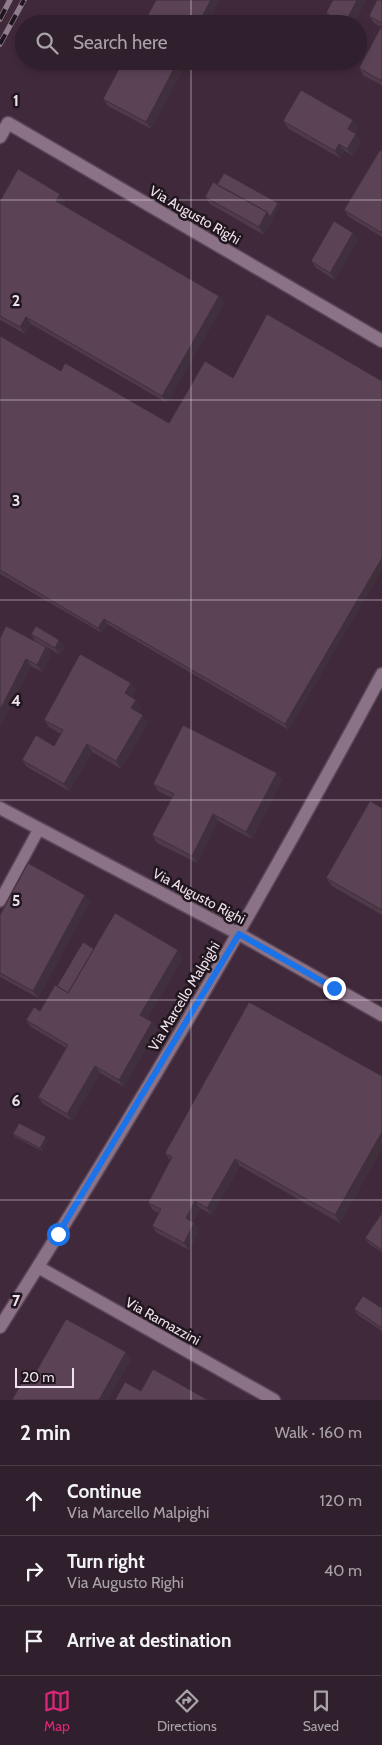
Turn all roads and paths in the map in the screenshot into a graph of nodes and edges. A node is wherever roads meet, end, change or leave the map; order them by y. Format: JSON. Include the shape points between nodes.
{"nodes":[{"id":1,"x":0,"y":137,"type":"edge"},
{"id":2,"x":382,"y":341,"type":"edge"},
{"id":3,"x":382,"y":674,"type":"edge"},
{"id":4,"x":0,"y":808,"type":"edge"},
{"id":5,"x":39,"y":828,"type":"junction"},
{"id":6,"x":0,"y":901,"type":"edge"},
{"id":7,"x":239,"y":934,"type":"junction"},
{"id":8,"x":382,"y":1015,"type":"edge"},
{"id":9,"x":38,"y":1267,"type":"junction"},
{"id":10,"x":0,"y":1327,"type":"edge"},
{"id":11,"x":274,"y":1400,"type":"edge"}],
"edges":[{"from":1,"to":2,"type":"street","name":"Via Augusto Righi","via":[[8,123]]},
{"from":3,"to":7,"type":"street","name":"Via Marcello Malpighi"},
{"from":4,"to":5,"type":"street","name":"Via Augusto Righi"},
{"from":5,"to":6,"type":"lane"},
{"from":5,"to":7,"type":"street","name":"Via Augusto Righi"},
{"from":7,"to":8,"type":"street","name":"Via Augusto Righi"},
{"from":7,"to":9,"type":"street","name":"Via Marcello Malpighi"},
{"from":9,"to":10,"type":"street","name":"Via Marcello Malpighi"},
{"from":9,"to":11,"type":"street","name":"Via Ramazzini"}]}
